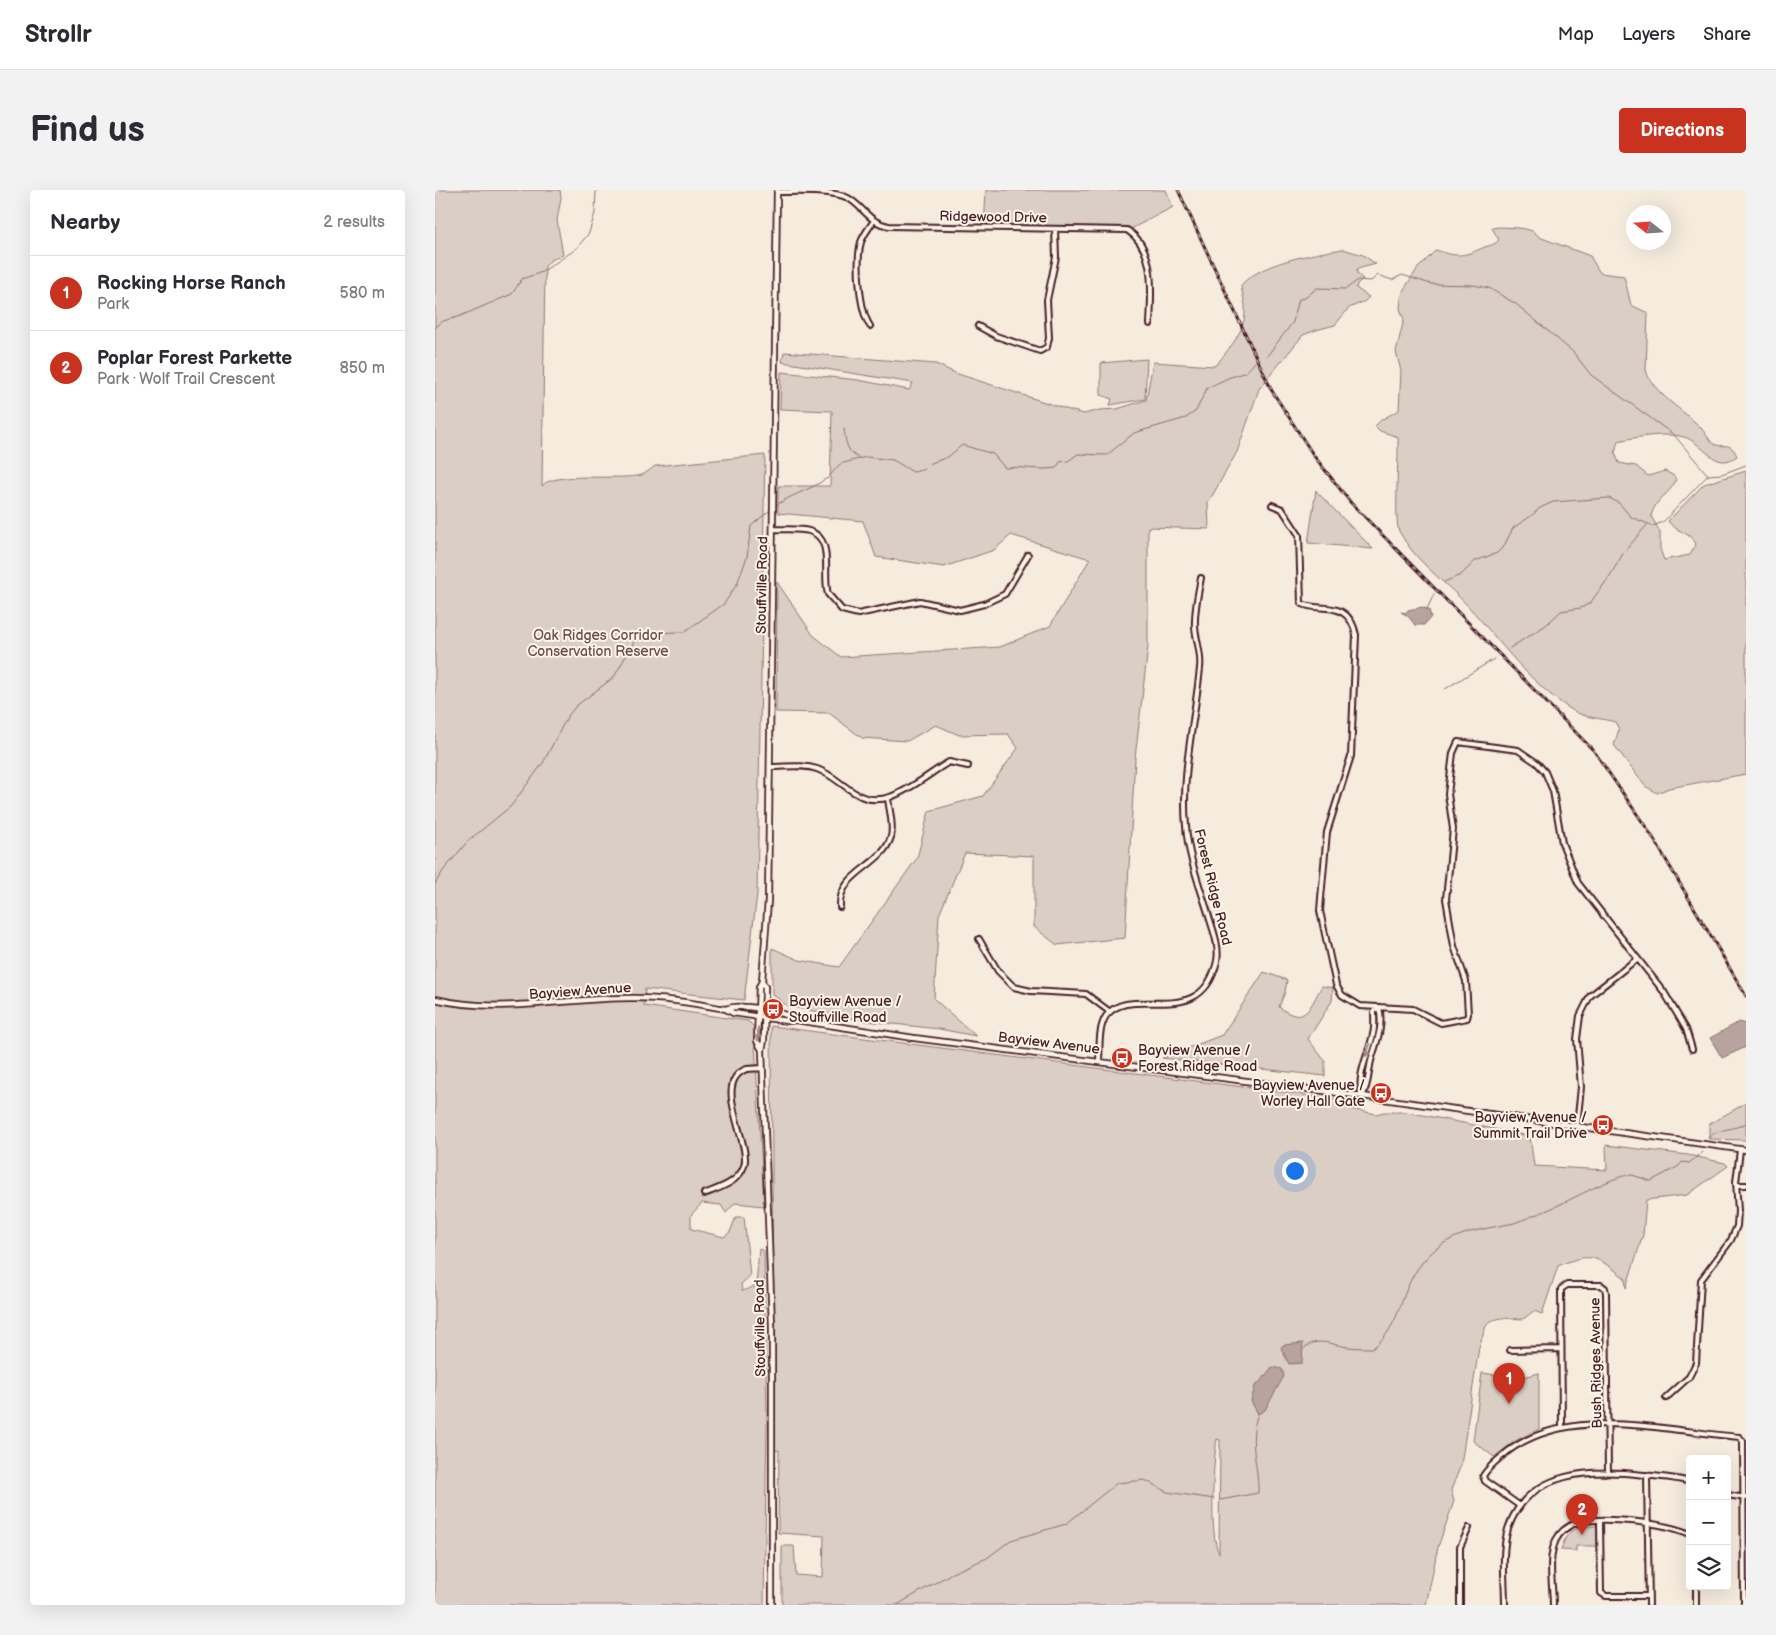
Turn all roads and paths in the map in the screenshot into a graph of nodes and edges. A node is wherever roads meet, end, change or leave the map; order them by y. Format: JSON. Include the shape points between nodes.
{"nodes":[{"id":1,"x":777,"y":191,"type":"edge"},
{"id":2,"x":873,"y":222,"type":"junction"},
{"id":3,"x":1055,"y":229,"type":"junction"},
{"id":4,"x":1150,"y":324,"type":"dead end"},
{"id":5,"x":870,"y":326,"type":"dead end"},
{"id":6,"x":978,"y":326,"type":"dead end"},
{"id":7,"x":1272,"y":504,"type":"dead end"},
{"id":8,"x":773,"y":529,"type":"junction"},
{"id":9,"x":1028,"y":555,"type":"dead end"},
{"id":10,"x":1201,"y":578,"type":"dead end"},
{"id":11,"x":771,"y":766,"type":"junction"},
{"id":12,"x":968,"y":766,"type":"dead end"},
{"id":13,"x":888,"y":798,"type":"junction"},
{"id":14,"x":840,"y":907,"type":"dead end"},
{"id":15,"x":979,"y":939,"type":"dead end"},
{"id":16,"x":1637,"y":959,"type":"junction"},
{"id":17,"x":762,"y":981,"type":"junction"},
{"id":18,"x":436,"y":999,"type":"edge"},
{"id":19,"x":1379,"y":1007,"type":"junction"},
{"id":20,"x":726,"y":1009,"type":"junction"},
{"id":21,"x":758,"y":1009,"type":"junction"},
{"id":22,"x":765,"y":1010,"type":"junction"},
{"id":23,"x":1110,"y":1012,"type":"junction"},
{"id":24,"x":758,"y":1016,"type":"junction"},
{"id":25,"x":765,"y":1018,"type":"junction"},
{"id":26,"x":796,"y":1020,"type":"junction"},
{"id":27,"x":1692,"y":1049,"type":"dead end"},
{"id":28,"x":762,"y":1050,"type":"junction"},
{"id":29,"x":1099,"y":1060,"type":"junction"},
{"id":30,"x":762,"y":1068,"type":"junction"},
{"id":31,"x":1362,"y":1096,"type":"junction"},
{"id":32,"x":1577,"y":1126,"type":"junction"},
{"id":33,"x":1740,"y":1150,"type":"junction"},
{"id":34,"x":1746,"y":1150,"type":"edge"},
{"id":35,"x":1736,"y":1185,"type":"junction"},
{"id":36,"x":1746,"y":1185,"type":"edge"},
{"id":37,"x":704,"y":1194,"type":"dead end"},
{"id":38,"x":1561,"y":1349,"type":"junction"},
{"id":39,"x":1509,"y":1350,"type":"dead end"},
{"id":40,"x":1666,"y":1398,"type":"dead end"},
{"id":41,"x":1607,"y":1425,"type":"junction"},
{"id":42,"x":1562,"y":1427,"type":"junction"},
{"id":43,"x":1608,"y":1473,"type":"junction"},
{"id":44,"x":1647,"y":1475,"type":"junction"},
{"id":45,"x":1686,"y":1481,"type":"edge"},
{"id":46,"x":1731,"y":1496,"type":"edge"},
{"id":47,"x":1744,"y":1498,"type":"edge"},
{"id":48,"x":1520,"y":1506,"type":"junction"},
{"id":49,"x":1600,"y":1522,"type":"junction"},
{"id":50,"x":1648,"y":1524,"type":"junction"},
{"id":51,"x":1469,"y":1528,"type":"dead end"},
{"id":52,"x":1686,"y":1532,"type":"edge"},
{"id":53,"x":1696,"y":1590,"type":"edge"},
{"id":54,"x":1649,"y":1596,"type":"junction"},
{"id":55,"x":772,"y":1605,"type":"edge"},
{"id":56,"x":1460,"y":1605,"type":"edge"},
{"id":57,"x":1505,"y":1605,"type":"edge"},
{"id":58,"x":1553,"y":1605,"type":"edge"},
{"id":59,"x":1649,"y":1605,"type":"edge"},
{"id":60,"x":1696,"y":1605,"type":"edge"},
{"id":61,"x":1744,"y":1605,"type":"edge"}],
"edges":[{"from":1,"to":2,"type":"street","via":[[841,194],[854,202]]},
{"from":1,"to":8,"type":"main road","name":"Stouffville Road"},
{"from":2,"to":3,"type":"street","name":"Ridgewood Drive","via":[[889,226]]},
{"from":2,"to":5,"type":"street","via":[[865,234],[860,252],[861,309]]},
{"from":3,"to":4,"type":"street","via":[[1115,229],[1135,235],[1151,273]]},
{"from":3,"to":6,"type":"street","name":"Ridgewood Drive","via":[[1056,257],[1047,300],[1047,347],[1040,351],[996,336]]},
{"from":7,"to":19,"type":"street","via":[[1282,510],[1299,536],[1301,603],[1339,611],[1355,630],[1351,756],[1327,832],[1320,911],[1335,985],[1342,996],[1360,1006]]},
{"from":8,"to":9,"type":"street","via":[[810,531],[821,539],[825,549],[828,594],[842,610],[857,614],[920,600],[961,610],[984,604],[1005,594]]},
{"from":8,"to":11,"type":"main road","name":"Stouffville Road"},
{"from":10,"to":23,"type":"street","name":"Forest Ridge Road","via":[[1195,622],[1200,666],[1185,814],[1191,858],[1215,937],[1217,958],[1208,982],[1191,997],[1175,1004],[1121,1005]]},
{"from":11,"to":13,"type":"street","via":[[817,769],[850,792],[868,798]]},
{"from":11,"to":17,"type":"main road","name":"Stouffville Road","via":[[768,900]]},
{"from":12,"to":13,"type":"street","via":[[949,762]]},
{"from":13,"to":14,"type":"street","via":[[890,839],[848,882],[841,892]]},
{"from":15,"to":23,"type":"street","via":[[998,971],[1014,987],[1086,994]]},
{"from":16,"to":19,"type":"street","via":[[1578,884],[1563,843],[1551,782],[1537,763],[1518,750],[1507,747],[1458,742],[1453,753],[1448,794],[1453,829],[1446,899],[1454,946],[1466,981],[1469,1014],[1461,1021],[1441,1023],[1413,1009]]},
{"from":16,"to":27,"type":"street","via":[[1663,992],[1686,1030]]},
{"from":16,"to":32,"type":"street","via":[[1590,996],[1580,1016],[1577,1039],[1581,1087]]},
{"from":17,"to":21,"type":"main road","name":"Stouffville Road"},
{"from":17,"to":22,"type":"main road","name":"Stouffville Road"},
{"from":18,"to":20,"type":"main road","name":"Bayview Avenue","via":[[507,1007],[634,998]]},
{"from":19,"to":31,"type":"street","via":[[1374,1011],[1373,1033],[1364,1060]]},
{"from":20,"to":21,"type":"main road","name":"Bayview Avenue","via":[[733,1006]]},
{"from":20,"to":24,"type":"main road","name":"Bayview Avenue"},
{"from":21,"to":22,"type":"main road","name":"Bayview Avenue"},
{"from":21,"to":24,"type":"main road","name":"Stouffville Road"},
{"from":22,"to":25,"type":"main road","name":"Stouffville Road"},
{"from":22,"to":26,"type":"main road","name":"Bayview Avenue","via":[[788,1014]]},
{"from":23,"to":29,"type":"street","via":[[1102,1026]]},
{"from":24,"to":25,"type":"main road","name":"Bayview Avenue"},
{"from":24,"to":28,"type":"main road","name":"Stouffville Road","one_way":true,"via":[[757,1042]]},
{"from":25,"to":26,"type":"main road","name":"Bayview Avenue"},
{"from":25,"to":28,"type":"main road","name":"Stouffville Road"},
{"from":26,"to":29,"type":"main road","name":"Bayview Avenue"},
{"from":28,"to":30,"type":"main road","name":"Stouffville Road"},
{"from":29,"to":31,"type":"main road","name":"Bayview Avenue"},
{"from":30,"to":37,"type":"street","via":[[746,1069],[732,1090],[731,1104],[745,1150],[745,1166],[728,1185]]},
{"from":30,"to":55,"type":"main road","name":"Stouffville Road","via":[[772,1326]]},
{"from":31,"to":32,"type":"main road","name":"Bayview Avenue"},
{"from":32,"to":33,"type":"main road","name":"Bayview Avenue"},
{"from":33,"to":34,"type":"main road","name":"Bayview Avenue"},
{"from":33,"to":35,"type":"street"},
{"from":35,"to":36,"type":"street"},
{"from":35,"to":40,"type":"street","via":[[1737,1226],[1731,1240],[1701,1280],[1696,1363],[1689,1377]]},
{"from":38,"to":39,"type":"street"},
{"from":38,"to":41,"type":"street","name":"Bush Ridges Avenue","via":[[1563,1287],[1603,1286],[1606,1293]]},
{"from":38,"to":42,"type":"street","name":"Bush Ridges Avenue"},
{"from":41,"to":42,"type":"street"},
{"from":41,"to":43,"type":"street","name":"Bush Ridges Avenue"},
{"from":41,"to":47,"type":"street","via":[[1741,1438]]},
{"from":42,"to":48,"type":"street","via":[[1518,1444],[1484,1474],[1485,1481]]},
{"from":43,"to":44,"type":"street"},
{"from":43,"to":48,"type":"street","via":[[1559,1478],[1537,1490]]},
{"from":44,"to":45,"type":"street"},
{"from":44,"to":50,"type":"street"},
{"from":46,"to":47,"type":"street"},
{"from":47,"to":61,"type":"street"},
{"from":48,"to":57,"type":"street","via":[[1505,1543]]},
{"from":49,"to":50,"type":"street"},
{"from":49,"to":54,"type":"street","via":[[1601,1594]]},
{"from":49,"to":58,"type":"street","via":[[1575,1523],[1557,1539],[1553,1552]]},
{"from":50,"to":52,"type":"street"},
{"from":50,"to":54,"type":"street"},
{"from":51,"to":56,"type":"street","via":[[1460,1547]]},
{"from":53,"to":60,"type":"street"},
{"from":54,"to":59,"type":"street"}]}
